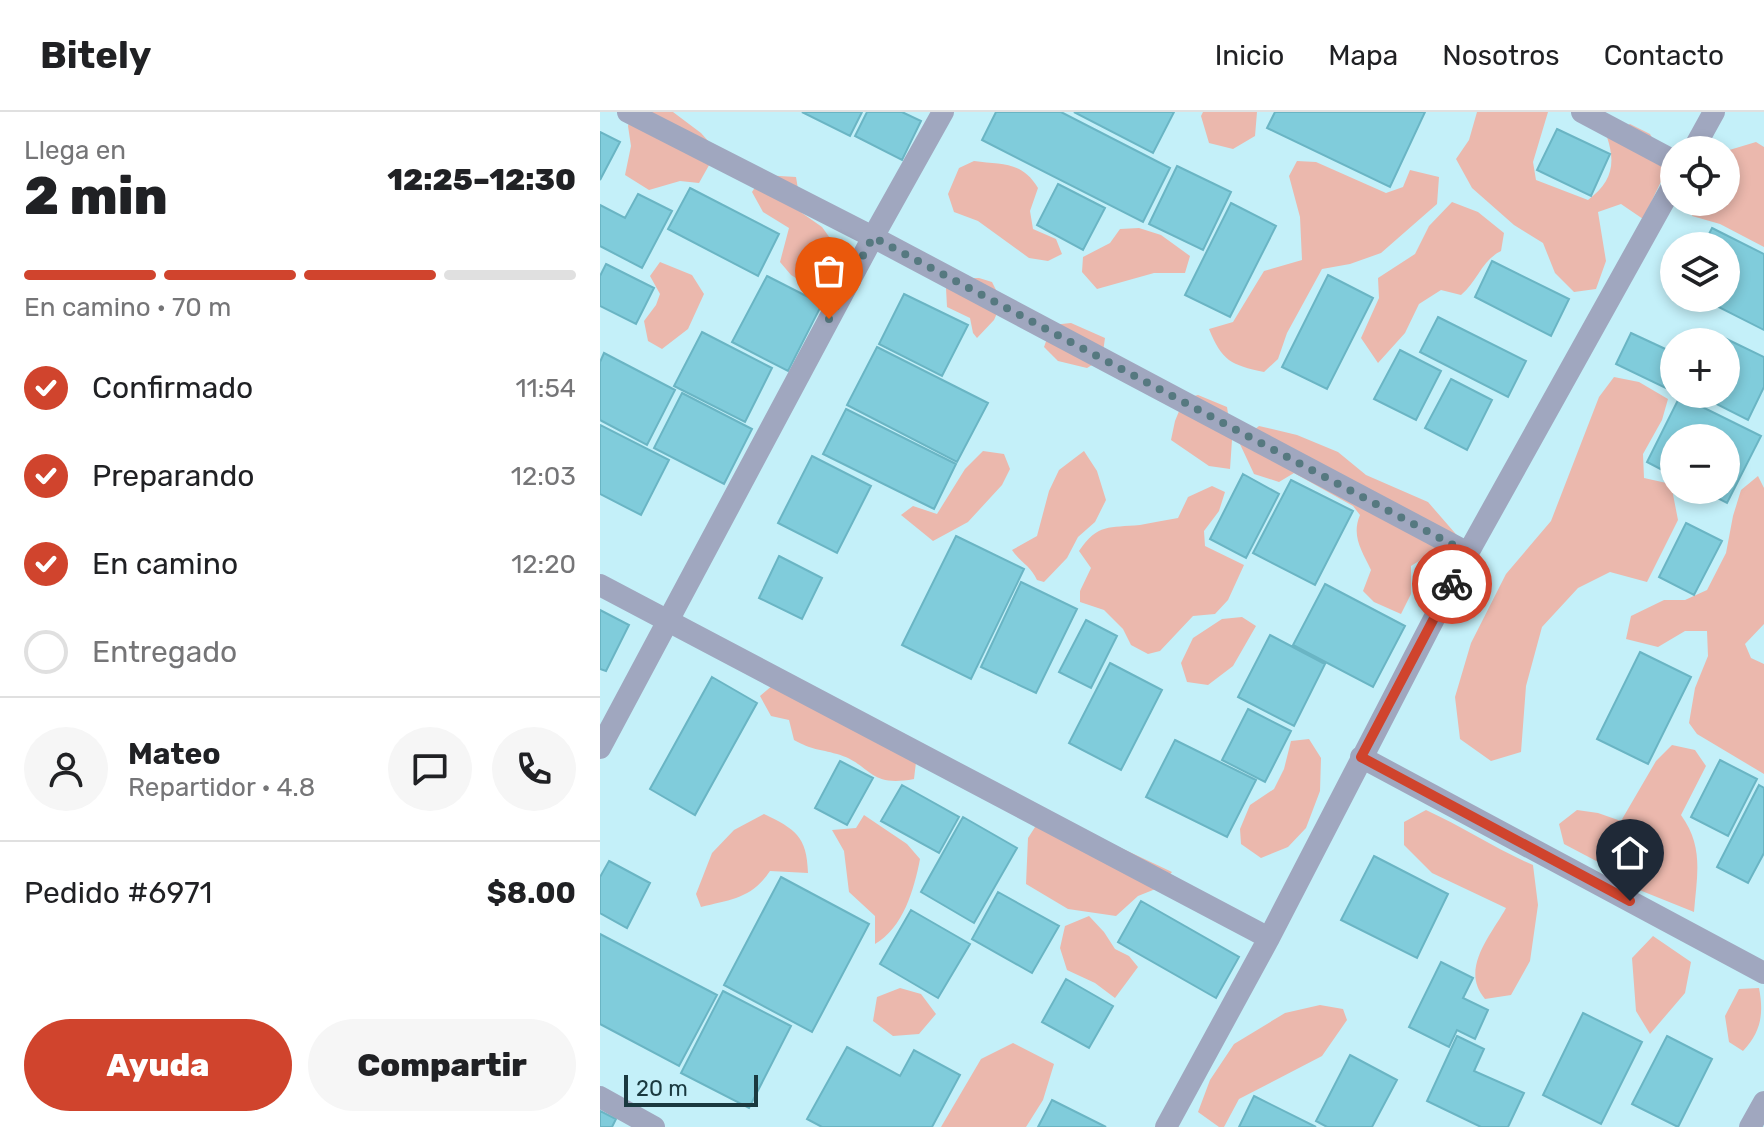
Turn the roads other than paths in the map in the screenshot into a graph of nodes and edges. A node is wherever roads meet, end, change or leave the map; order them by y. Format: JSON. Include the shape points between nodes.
{"nodes":[{"id":1,"x":628,"y":112,"type":"edge"},
{"id":2,"x":943,"y":112,"type":"edge"},
{"id":3,"x":1582,"y":112,"type":"edge"},
{"id":4,"x":1714,"y":112,"type":"edge"},
{"id":5,"x":1701,"y":136,"type":"edge"},
{"id":6,"x":1660,"y":154,"type":"edge"},
{"id":7,"x":1660,"y":208,"type":"edge"},
{"id":8,"x":873,"y":237,"type":"junction"},
{"id":9,"x":1468,"y":553,"type":"junction"},
{"id":10,"x":600,"y":585,"type":"edge"},
{"id":11,"x":670,"y":622,"type":"junction"},
{"id":12,"x":600,"y":748,"type":"edge"},
{"id":13,"x":1361,"y":757,"type":"junction"},
{"id":14,"x":1269,"y":938,"type":"junction"},
{"id":15,"x":1764,"y":973,"type":"edge"},
{"id":16,"x":600,"y":1097,"type":"edge"},
{"id":17,"x":1764,"y":1102,"type":"edge"},
{"id":18,"x":654,"y":1127,"type":"edge"},
{"id":19,"x":1166,"y":1127,"type":"edge"},
{"id":20,"x":1750,"y":1127,"type":"edge"}],
"edges":[{"from":1,"to":8,"type":"street"},
{"from":2,"to":8,"type":"street"},
{"from":3,"to":6,"type":"street"},
{"from":4,"to":5,"type":"street"},
{"from":7,"to":9,"type":"street"},
{"from":8,"to":9,"type":"street"},
{"from":8,"to":11,"type":"street"},
{"from":9,"to":13,"type":"street"},
{"from":10,"to":11,"type":"street"},
{"from":11,"to":12,"type":"street"},
{"from":11,"to":14,"type":"street"},
{"from":13,"to":14,"type":"street"},
{"from":13,"to":15,"type":"street"},
{"from":14,"to":19,"type":"street"},
{"from":16,"to":18,"type":"street"},
{"from":17,"to":20,"type":"street"}]}
